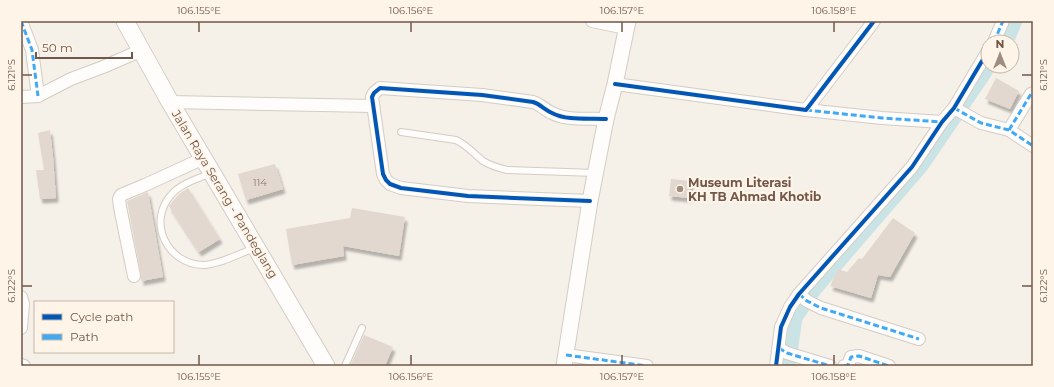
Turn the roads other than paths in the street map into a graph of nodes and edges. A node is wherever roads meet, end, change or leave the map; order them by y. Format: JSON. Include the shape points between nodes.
{"nodes":[{"id":1,"x":125,"y":21,"type":"edge"},
{"id":2,"x":592,"y":21,"type":"edge"},
{"id":3,"x":874,"y":21,"type":"edge"},
{"id":4,"x":1003,"y":21,"type":"edge"},
{"id":5,"x":627,"y":25,"type":"edge"},
{"id":6,"x":22,"y":27,"type":"edge"},
{"id":7,"x":997,"y":34,"type":"edge"},
{"id":8,"x":142,"y":50,"type":"junction"},
{"id":9,"x":980,"y":65,"type":"edge"},
{"id":10,"x":615,"y":84,"type":"junction"},
{"id":11,"x":1033,"y":93,"type":"edge"},
{"id":12,"x":21,"y":96,"type":"edge"},
{"id":13,"x":38,"y":96,"type":"junction"},
{"id":14,"x":170,"y":102,"type":"junction"},
{"id":15,"x":373,"y":106,"type":"junction"},
{"id":16,"x":955,"y":109,"type":"junction"},
{"id":17,"x":806,"y":110,"type":"junction"},
{"id":18,"x":606,"y":119,"type":"junction"},
{"id":19,"x":942,"y":122,"type":"junction"},
{"id":20,"x":1009,"y":130,"type":"junction"},
{"id":21,"x":401,"y":132,"type":"dead end"},
{"id":22,"x":1033,"y":146,"type":"edge"},
{"id":23,"x":208,"y":166,"type":"junction"},
{"id":24,"x":595,"y":173,"type":"junction"},
{"id":25,"x":590,"y":201,"type":"junction"},
{"id":26,"x":256,"y":247,"type":"junction"},
{"id":27,"x":134,"y":276,"type":"dead end"},
{"id":28,"x":21,"y":297,"type":"edge"},
{"id":29,"x":803,"y":297,"type":"junction"},
{"id":30,"x":21,"y":328,"type":"edge"},
{"id":31,"x":362,"y":328,"type":"dead end"},
{"id":32,"x":919,"y":339,"type":"dead end"},
{"id":33,"x":783,"y":350,"type":"junction"},
{"id":34,"x":565,"y":360,"type":"edge"},
{"id":35,"x":21,"y":365,"type":"edge"},
{"id":36,"x":24,"y":366,"type":"edge"},
{"id":37,"x":326,"y":366,"type":"edge"},
{"id":38,"x":345,"y":366,"type":"edge"},
{"id":39,"x":647,"y":366,"type":"edge"},
{"id":40,"x":776,"y":366,"type":"edge"},
{"id":41,"x":830,"y":366,"type":"edge"},
{"id":42,"x":844,"y":366,"type":"edge"},
{"id":43,"x":889,"y":366,"type":"edge"}],
"edges":[{"from":1,"to":8,"type":"main road","name":"Jalan Raya Serang - Pandeglang"},
{"from":2,"to":5,"type":"street"},
{"from":3,"to":17,"type":"street"},
{"from":4,"to":7,"type":"street"},
{"from":5,"to":10,"type":"street"},
{"from":6,"to":13,"type":"street","via":[[32,50]]},
{"from":8,"to":13,"type":"street","via":[[71,78]]},
{"from":8,"to":14,"type":"main road","name":"Jalan Raya Serang - Pandeglang"},
{"from":9,"to":16,"type":"street"},
{"from":10,"to":17,"type":"street"},
{"from":10,"to":18,"type":"street"},
{"from":11,"to":20,"type":"street"},
{"from":12,"to":13,"type":"street"},
{"from":14,"to":15,"type":"street"},
{"from":14,"to":23,"type":"main road","name":"Jalan Raya Serang - Pandeglang"},
{"from":15,"to":18,"type":"street","via":[[372,97],[380,88],[527,100],[561,116]]},
{"from":15,"to":25,"type":"street","via":[[383,174],[390,184],[401,188],[468,196]]},
{"from":16,"to":19,"type":"street"},
{"from":16,"to":20,"type":"street","via":[[974,120]]},
{"from":17,"to":19,"type":"street"},
{"from":18,"to":24,"type":"street"},
{"from":19,"to":29,"type":"street","via":[[912,167]]},
{"from":20,"to":22,"type":"street"},
{"from":21,"to":24,"type":"lane","via":[[456,140],[494,167],[507,170]]},
{"from":23,"to":26,"type":"main road","name":"Jalan Raya Serang - Pandeglang"},
{"from":23,"to":26,"type":"lane","via":[[178,188],[167,200],[160,215],[160,223],[168,247],[180,259],[204,265]]},
{"from":23,"to":27,"type":"street","via":[[121,195],[120,207]]},
{"from":24,"to":25,"type":"street"},
{"from":25,"to":34,"type":"street"},
{"from":26,"to":37,"type":"main road","name":"Jalan Raya Serang - Pandeglang"},
{"from":28,"to":30,"type":"street"},
{"from":29,"to":32,"type":"street","via":[[821,308]]},
{"from":29,"to":33,"type":"street","via":[[790,307],[781,327]]},
{"from":31,"to":38,"type":"lane"},
{"from":33,"to":40,"type":"street"},
{"from":33,"to":41,"type":"street"},
{"from":34,"to":39,"type":"street"},
{"from":35,"to":36,"type":"street"},
{"from":42,"to":43,"type":"street","via":[[848,365],[851,358],[859,356]]}]}
